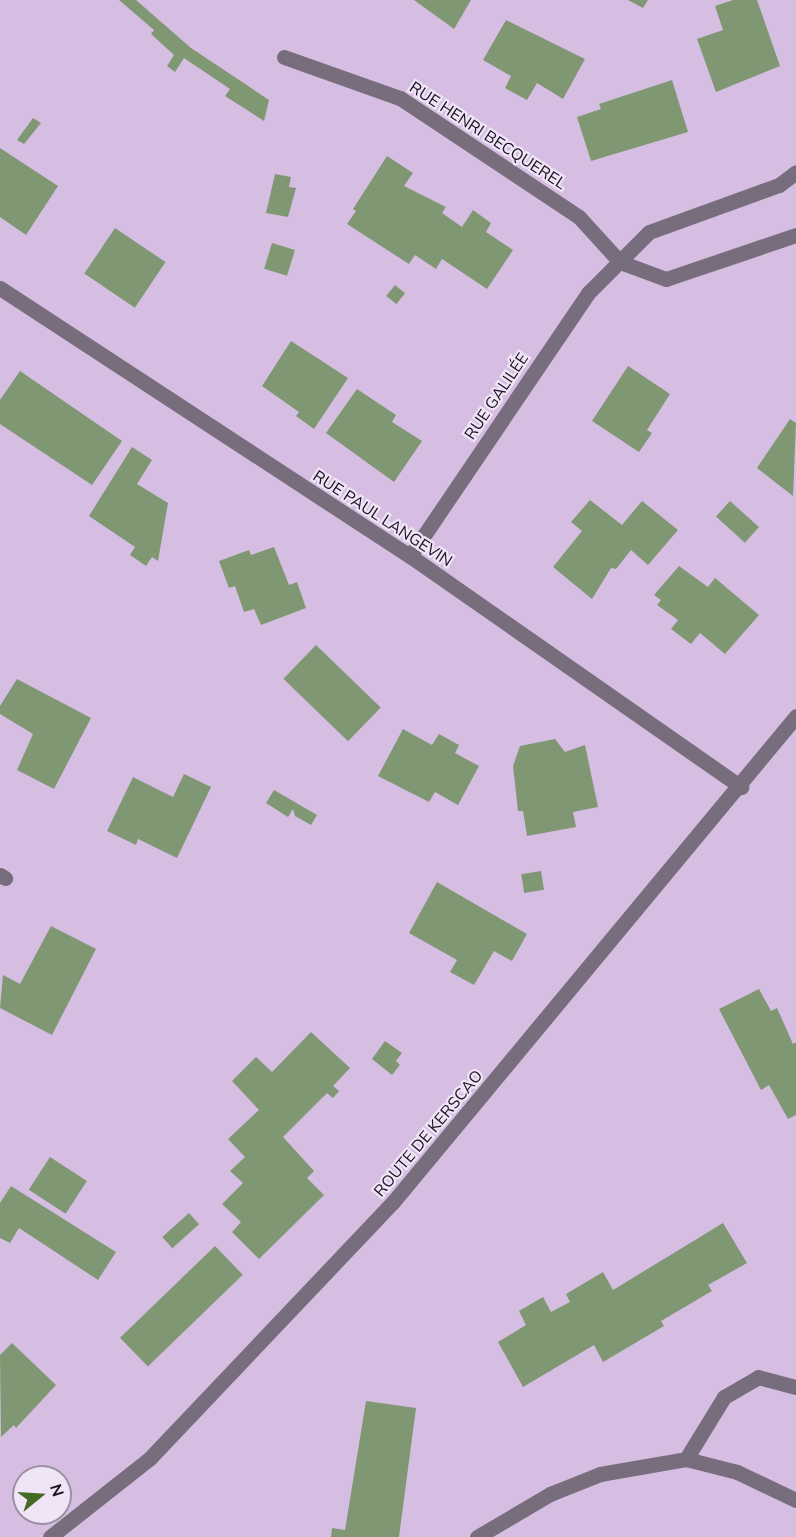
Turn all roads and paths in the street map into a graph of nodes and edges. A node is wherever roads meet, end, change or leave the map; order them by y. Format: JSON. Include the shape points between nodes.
{"nodes":[{"id":1,"x":284,"y":57,"type":"dead end"},
{"id":2,"x":796,"y":172,"type":"edge"},
{"id":3,"x":796,"y":235,"type":"edge"},
{"id":4,"x":620,"y":262,"type":"junction"},
{"id":5,"x":0,"y":288,"type":"edge"},
{"id":6,"x":410,"y":556,"type":"junction"},
{"id":7,"x":796,"y":717,"type":"edge"},
{"id":8,"x":741,"y":787,"type":"junction"},
{"id":9,"x":796,"y":1387,"type":"edge"},
{"id":10,"x":686,"y":1459,"type":"junction"},
{"id":11,"x":796,"y":1500,"type":"edge"},
{"id":12,"x":50,"y":1537,"type":"edge"},
{"id":13,"x":477,"y":1537,"type":"edge"}],
"edges":[{"from":1,"to":4,"type":"street","name":"RUE HENRI BECQUEREL","via":[[400,98],[579,217]]},
{"from":2,"to":4,"type":"street","name":"RUE GALILÉE","via":[[779,185],[649,232]]},
{"from":3,"to":4,"type":"street","via":[[666,279]]},
{"from":4,"to":6,"type":"street","name":"RUE GALILÉE","via":[[588,293]]},
{"from":5,"to":6,"type":"street","name":"RUE PAUL LANGEVIN"},
{"from":6,"to":8,"type":"street","name":"RUE PAUL LANGEVIN"},
{"from":7,"to":8,"type":"street","name":"ROUTE DE KERSCAO"},
{"from":8,"to":12,"type":"street","name":"ROUTE DE KERSCAO","via":[[393,1202],[150,1458]]},
{"from":9,"to":10,"type":"street","via":[[758,1377],[724,1397]]},
{"from":10,"to":11,"type":"street","via":[[737,1472]]},
{"from":10,"to":13,"type":"street","via":[[600,1473],[550,1494]]}]}
